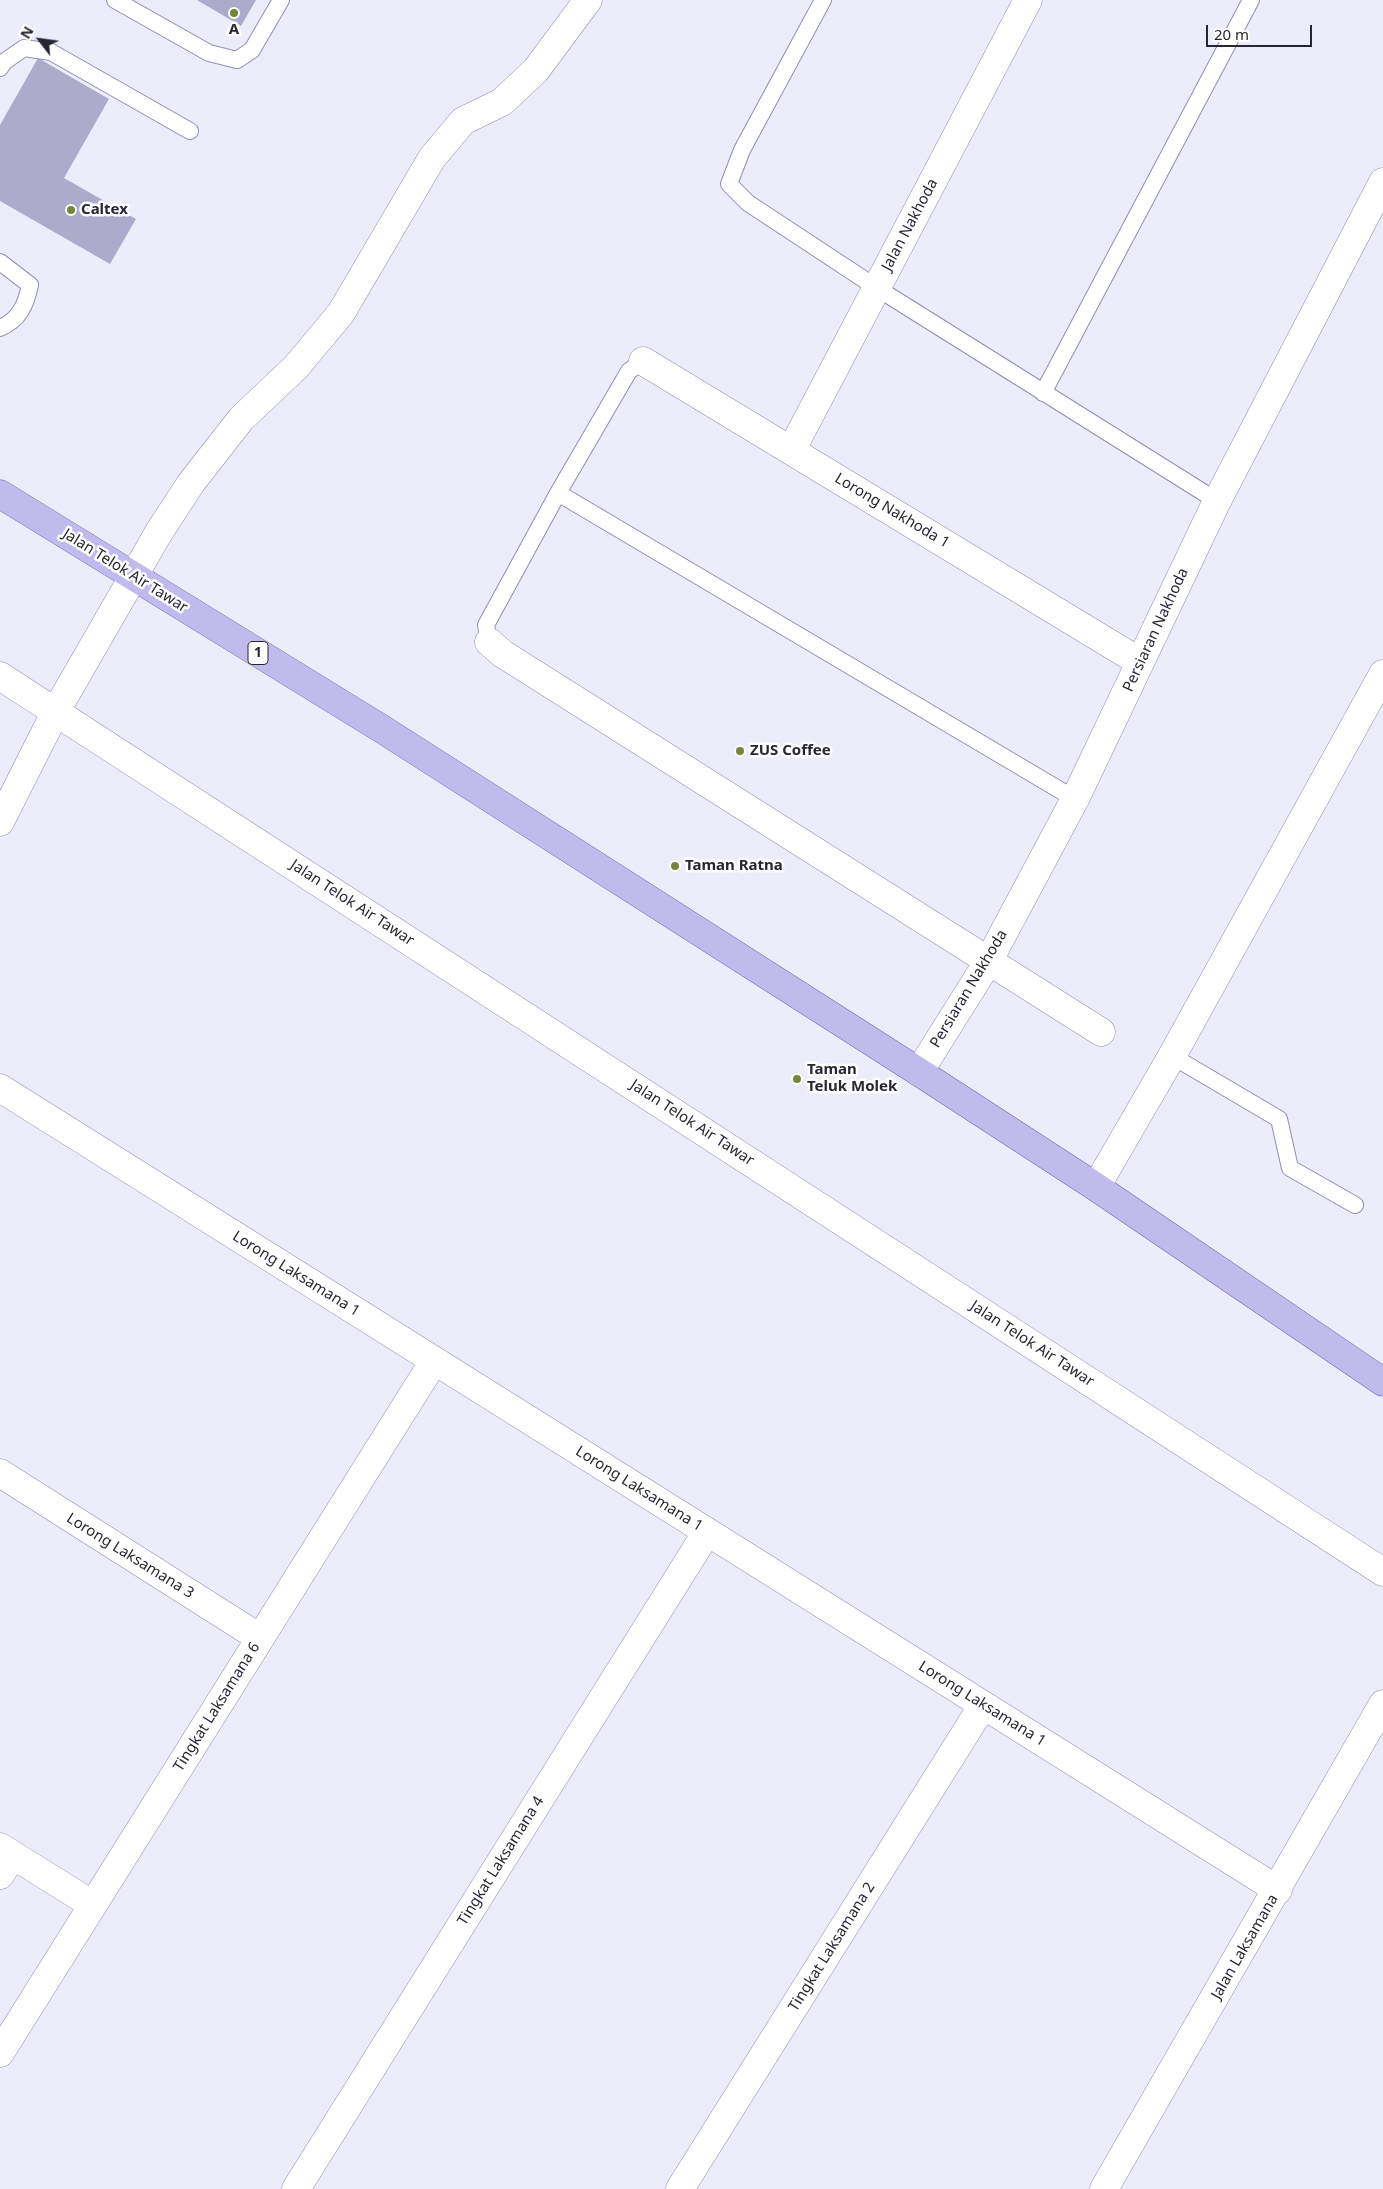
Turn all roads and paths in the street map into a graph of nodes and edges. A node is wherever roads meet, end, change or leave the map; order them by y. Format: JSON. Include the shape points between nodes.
{"nodes":[{"id":1,"x":115,"y":0,"type":"edge"},
{"id":2,"x":281,"y":0,"type":"edge"},
{"id":3,"x":588,"y":0,"type":"edge"},
{"id":4,"x":823,"y":0,"type":"edge"},
{"id":5,"x":1028,"y":0,"type":"edge"},
{"id":6,"x":1251,"y":0,"type":"edge"},
{"id":7,"x":0,"y":68,"type":"edge"},
{"id":8,"x":190,"y":131,"type":"dead end"},
{"id":9,"x":1383,"y":182,"type":"edge"},
{"id":10,"x":0,"y":262,"type":"edge"},
{"id":11,"x":876,"y":288,"type":"junction"},
{"id":12,"x":0,"y":328,"type":"edge"},
{"id":13,"x":643,"y":360,"type":"joint"},
{"id":14,"x":1043,"y":393,"type":"junction"},
{"id":15,"x":792,"y":449,"type":"junction"},
{"id":16,"x":558,"y":493,"type":"junction"},
{"id":17,"x":0,"y":494,"type":"edge"},
{"id":18,"x":1217,"y":501,"type":"junction"},
{"id":19,"x":133,"y":576,"type":"junction"},
{"id":20,"x":488,"y":642,"type":"joint"},
{"id":21,"x":1140,"y":662,"type":"junction"},
{"id":22,"x":0,"y":676,"type":"edge"},
{"id":23,"x":1380,"y":688,"type":"edge"},
{"id":24,"x":56,"y":711,"type":"junction"},
{"id":25,"x":1075,"y":799,"type":"junction"},
{"id":26,"x":0,"y":822,"type":"edge"},
{"id":27,"x":988,"y":962,"type":"junction"},
{"id":28,"x":1101,"y":1032,"type":"dead end"},
{"id":29,"x":1172,"y":1056,"type":"junction"},
{"id":30,"x":920,"y":1072,"type":"junction"},
{"id":31,"x":0,"y":1088,"type":"edge"},
{"id":32,"x":1096,"y":1187,"type":"junction"},
{"id":33,"x":1354,"y":1205,"type":"dead end"},
{"id":34,"x":434,"y":1361,"type":"junction"},
{"id":35,"x":1383,"y":1382,"type":"edge"},
{"id":36,"x":0,"y":1473,"type":"edge"},
{"id":37,"x":707,"y":1532,"type":"junction"},
{"id":38,"x":1383,"y":1572,"type":"edge"},
{"id":39,"x":260,"y":1638,"type":"junction"},
{"id":40,"x":1383,"y":1704,"type":"edge"},
{"id":41,"x":983,"y":1705,"type":"junction"},
{"id":42,"x":4,"y":1859,"type":"edge"},
{"id":43,"x":1278,"y":1890,"type":"junction"},
{"id":44,"x":93,"y":1905,"type":"junction"},
{"id":45,"x":0,"y":2053,"type":"edge"},
{"id":46,"x":296,"y":2189,"type":"edge"},
{"id":47,"x":680,"y":2189,"type":"edge"},
{"id":48,"x":1104,"y":2189,"type":"edge"}],
"edges":[{"from":1,"to":2,"type":"lane","via":[[209,53],[237,60],[252,50]]},
{"from":3,"to":19,"type":"street","via":[[536,70],[502,102],[463,121],[432,158],[341,313],[296,367],[242,419],[191,484]]},
{"from":4,"to":11,"type":"lane","via":[[742,150],[729,184],[748,203]]},
{"from":5,"to":11,"type":"street","name":"Jalan Nakhoda"},
{"from":6,"to":14,"type":"lane"},
{"from":7,"to":8,"type":"lane","via":[[24,48],[51,52]]},
{"from":9,"to":18,"type":"street","name":"Persiaran Nakhoda"},
{"from":10,"to":12,"type":"lane","via":[[30,285],[27,301],[14,322]]},
{"from":11,"to":14,"type":"lane"},
{"from":11,"to":15,"type":"street","name":"Jalan Nakhoda"},
{"from":13,"to":15,"type":"street","name":"Lorong Nakhoda 1"},
{"from":13,"to":16,"type":"lane","via":[[629,371]]},
{"from":14,"to":18,"type":"lane"},
{"from":15,"to":21,"type":"street","name":"Lorong Nakhoda 1"},
{"from":16,"to":20,"type":"lane","via":[[486,625]]},
{"from":16,"to":25,"type":"lane"},
{"from":17,"to":19,"type":"main road","name":"Jalan Telok Air Tawar","number":"1"},
{"from":18,"to":21,"type":"street","name":"Persiaran Nakhoda"},
{"from":19,"to":24,"type":"street"},
{"from":19,"to":30,"type":"main road","name":"Jalan Telok Air Tawar","number":"1","via":[[382,729]]},
{"from":20,"to":27,"type":"street"},
{"from":21,"to":25,"type":"street","name":"Persiaran Nakhoda"},
{"from":22,"to":24,"type":"street","name":"Jalan Telok Air Tawar"},
{"from":23,"to":29,"type":"street"},
{"from":24,"to":26,"type":"street"},
{"from":24,"to":38,"type":"street","name":"Jalan Telok Air Tawar"},
{"from":25,"to":27,"type":"street","name":"Persiaran Nakhoda"},
{"from":27,"to":28,"type":"street"},
{"from":27,"to":30,"type":"street","name":"Persiaran Nakhoda"},
{"from":29,"to":32,"type":"street"},
{"from":29,"to":33,"type":"lane","via":[[1279,1119],[1290,1168]]},
{"from":30,"to":32,"type":"main road","name":"Jalan Telok Air Tawar","number":"1"},
{"from":31,"to":34,"type":"street","name":"Lorong Laksamana 1"},
{"from":32,"to":35,"type":"main road","name":"Jalan Telok Air Tawar","number":"1"},
{"from":34,"to":37,"type":"street","name":"Lorong Laksamana 1"},
{"from":34,"to":39,"type":"street","name":"Tingkat Laksamana 6"},
{"from":36,"to":39,"type":"street","name":"Lorong Laksamana 3"},
{"from":37,"to":41,"type":"street","name":"Lorong Laksamana 1"},
{"from":37,"to":46,"type":"street","name":"Tingkat Laksamana 4"},
{"from":39,"to":44,"type":"street","name":"Tingkat Laksamana 6"},
{"from":40,"to":43,"type":"street","name":"Jalan Laksamana"},
{"from":41,"to":43,"type":"street","name":"Lorong Laksamana 1"},
{"from":41,"to":47,"type":"street","name":"Tingkat Laksamana 2"},
{"from":42,"to":44,"type":"street"},
{"from":43,"to":48,"type":"street","name":"Jalan Laksamana"},
{"from":44,"to":45,"type":"street","name":"Tingkat Laksamana 6"}]}
